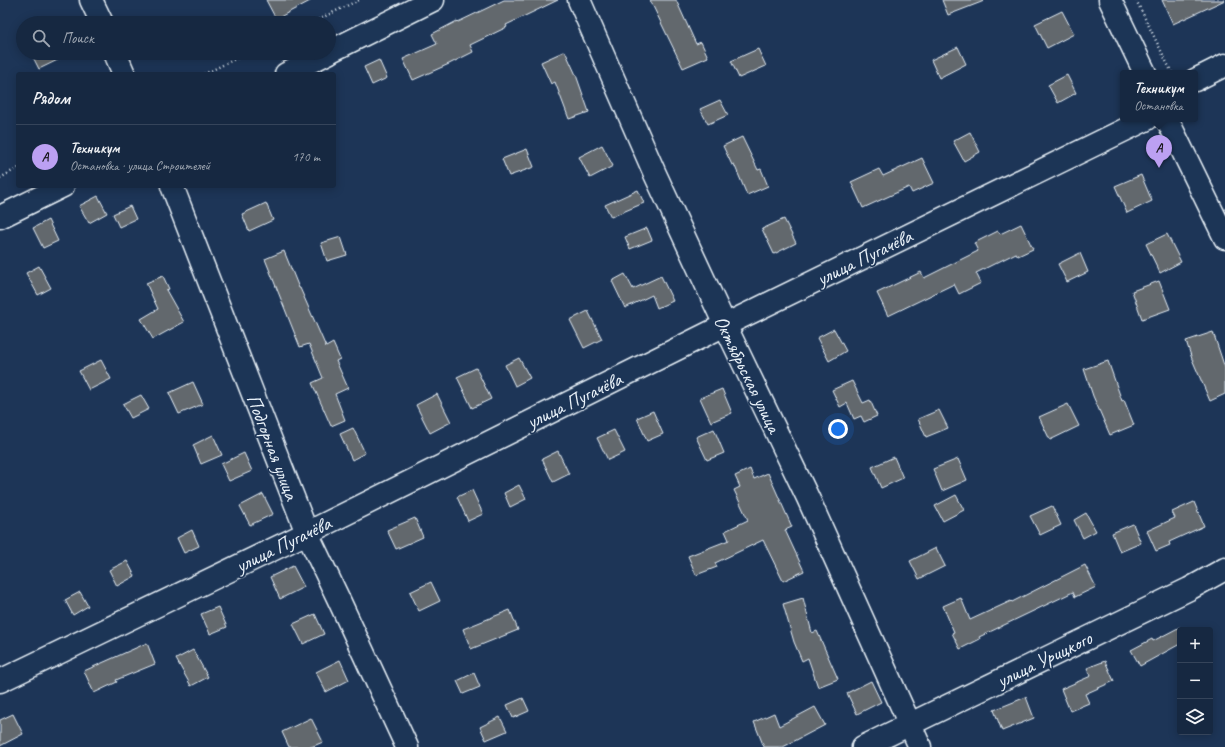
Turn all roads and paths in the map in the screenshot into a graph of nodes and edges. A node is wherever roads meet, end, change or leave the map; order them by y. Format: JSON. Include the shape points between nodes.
{"nodes":[{"id":1,"x":91,"y":0,"type":"edge"},
{"id":2,"x":359,"y":0,"type":"edge"},
{"id":3,"x":433,"y":0,"type":"edge"},
{"id":4,"x":579,"y":0,"type":"edge"},
{"id":5,"x":1110,"y":0,"type":"edge"},
{"id":6,"x":1136,"y":0,"type":"edge"},
{"id":7,"x":99,"y":16,"type":"edge"},
{"id":8,"x":326,"y":16,"type":"edge"},
{"id":9,"x":336,"y":49,"type":"edge"},
{"id":10,"x":118,"y":60,"type":"edge"},
{"id":11,"x":233,"y":60,"type":"edge"},
{"id":12,"x":314,"y":60,"type":"edge"},
{"id":13,"x":1225,"y":65,"type":"edge"},
{"id":14,"x":1144,"y":70,"type":"edge"},
{"id":15,"x":1171,"y":70,"type":"edge"},
{"id":16,"x":123,"y":72,"type":"edge"},
{"id":17,"x":208,"y":72,"type":"edge"},
{"id":18,"x":290,"y":72,"type":"edge"},
{"id":19,"x":1198,"y":78,"type":"edge"},
{"id":20,"x":1141,"y":122,"type":"edge"},
{"id":21,"x":1168,"y":122,"type":"edge"},
{"id":22,"x":16,"y":169,"type":"edge"},
{"id":23,"x":0,"y":178,"type":"edge"},
{"id":24,"x":59,"y":188,"type":"edge"},
{"id":25,"x":173,"y":188,"type":"edge"},
{"id":26,"x":0,"y":217,"type":"edge"},
{"id":27,"x":1225,"y":238,"type":"edge"},
{"id":28,"x":725,"y":325,"type":"junction"},
{"id":29,"x":306,"y":533,"type":"junction"},
{"id":30,"x":1225,"y":569,"type":"edge"},
{"id":31,"x":0,"y":680,"type":"edge"},
{"id":32,"x":909,"y":724,"type":"junction"},
{"id":33,"x":407,"y":747,"type":"edge"},
{"id":34,"x":863,"y":747,"type":"edge"},
{"id":35,"x":920,"y":747,"type":"edge"}],
"edges":[{"from":1,"to":7,"type":"street"},
{"from":2,"to":8,"type":"path"},
{"from":3,"to":9,"type":"street"},
{"from":4,"to":28,"type":"street","name":"Октябрьская улица","via":[[654,174]]},
{"from":5,"to":14,"type":"street"},
{"from":6,"to":15,"type":"path"},
{"from":10,"to":16,"type":"street"},
{"from":11,"to":17,"type":"path"},
{"from":12,"to":18,"type":"street"},
{"from":13,"to":19,"type":"street"},
{"from":20,"to":28,"type":"street","name":"улица Пугачёва"},
{"from":21,"to":27,"type":"street"},
{"from":22,"to":23,"type":"path"},
{"from":24,"to":26,"type":"street"},
{"from":25,"to":29,"type":"street","name":"Подгорная улица"},
{"from":28,"to":29,"type":"street","name":"улица Пугачёва"},
{"from":28,"to":32,"type":"street","name":"Октябрьская улица","via":[[808,498]]},
{"from":29,"to":31,"type":"street","name":"улица Пугачёва"},
{"from":29,"to":33,"type":"street","name":"Подгорная улица"},
{"from":30,"to":32,"type":"street","name":"улица Урицкого","via":[[1188,590]]},
{"from":32,"to":34,"type":"street","name":"улица Урицкого"},
{"from":32,"to":35,"type":"street","name":"Октябрьская улица"}]}
